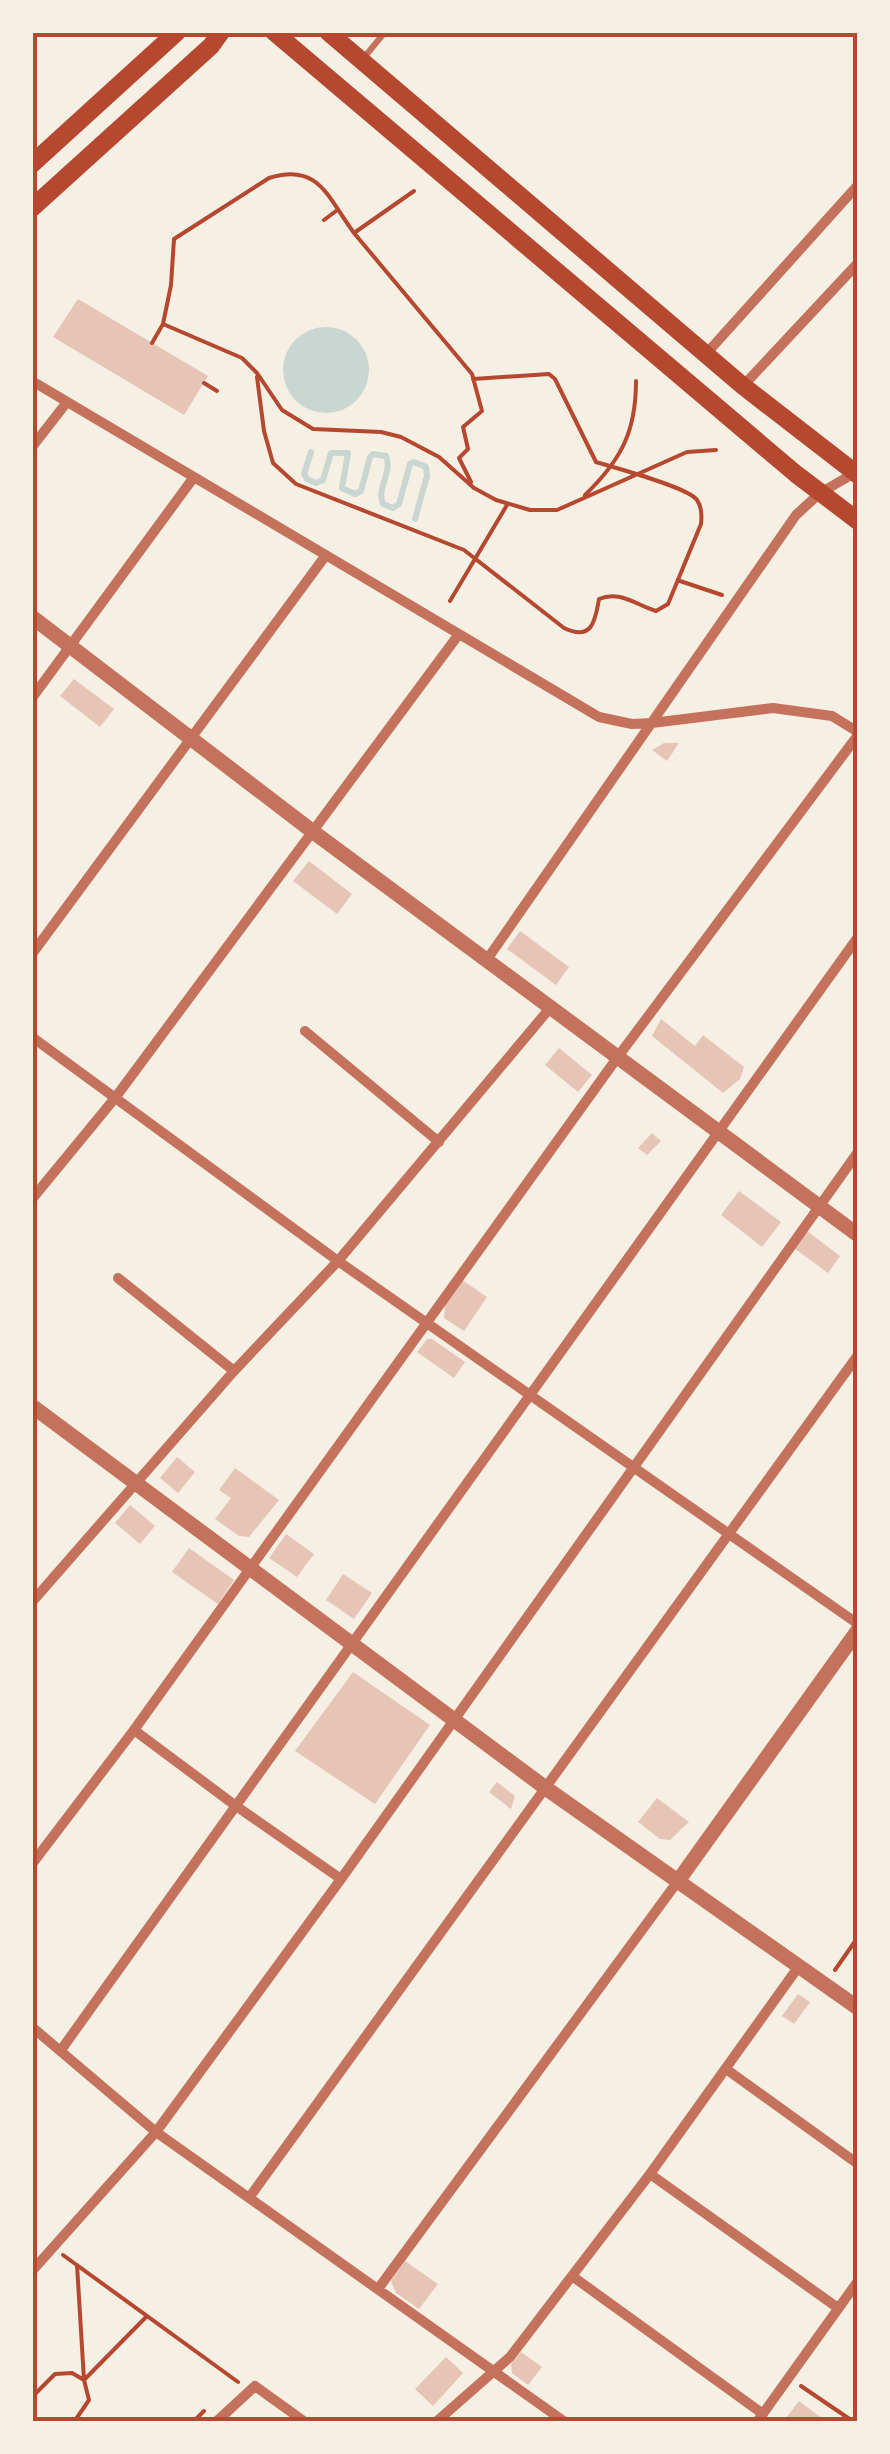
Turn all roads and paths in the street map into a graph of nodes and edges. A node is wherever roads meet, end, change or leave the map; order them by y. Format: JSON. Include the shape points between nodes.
{"nodes":[{"id":1,"x":177,"y":32,"type":"edge"},
{"id":2,"x":221,"y":32,"type":"edge"},
{"id":3,"x":274,"y":32,"type":"edge"},
{"id":4,"x":328,"y":32,"type":"edge"},
{"id":5,"x":385,"y":32,"type":"edge"},
{"id":6,"x":361,"y":61,"type":"junction"},
{"id":7,"x":73,"y":127,"type":"junction"},
{"id":8,"x":96,"y":150,"type":"junction"},
{"id":9,"x":32,"y":164,"type":"edge"},
{"id":10,"x":858,"y":185,"type":"edge"},
{"id":11,"x":414,"y":190,"type":"dead end"},
{"id":12,"x":32,"y":208,"type":"edge"},
{"id":13,"x":337,"y":210,"type":"junction"},
{"id":14,"x":324,"y":220,"type":"dead end"},
{"id":15,"x":354,"y":233,"type":"junction"},
{"id":16,"x":858,"y":263,"type":"edge"},
{"id":17,"x":624,"y":284,"type":"junction"},
{"id":18,"x":601,"y":309,"type":"junction"},
{"id":19,"x":163,"y":324,"type":"junction"},
{"id":20,"x":152,"y":343,"type":"dead end"},
{"id":21,"x":706,"y":354,"type":"junction"},
{"id":22,"x":257,"y":373,"type":"junction"},
{"id":23,"x":473,"y":379,"type":"junction"},
{"id":24,"x":32,"y":381,"type":"edge"},
{"id":25,"x":636,"y":381,"type":"dead end"},
{"id":26,"x":204,"y":383,"type":"dead end"},
{"id":27,"x":743,"y":386,"type":"junction"},
{"id":28,"x":217,"y":391,"type":"dead end"},
{"id":29,"x":67,"y":402,"type":"junction"},
{"id":30,"x":32,"y":448,"type":"edge"},
{"id":31,"x":716,"y":450,"type":"dead end"},
{"id":32,"x":612,"y":467,"type":"junction"},
{"id":33,"x":857,"y":473,"type":"edge"},
{"id":34,"x":632,"y":474,"type":"junction"},
{"id":35,"x":194,"y":477,"type":"junction"},
{"id":36,"x":474,"y":488,"type":"junction"},
{"id":37,"x":820,"y":493,"type":"junction"},
{"id":38,"x":579,"y":500,"type":"junction"},
{"id":39,"x":507,"y":505,"type":"junction"},
{"id":40,"x":858,"y":521,"type":"edge"},
{"id":41,"x":326,"y":556,"type":"junction"},
{"id":42,"x":475,"y":559,"type":"junction"},
{"id":43,"x":680,"y":582,"type":"junction"},
{"id":44,"x":722,"y":596,"type":"dead end"},
{"id":45,"x":450,"y":601,"type":"dead end"},
{"id":46,"x":32,"y":617,"type":"edge"},
{"id":47,"x":590,"y":630,"type":"junction"},
{"id":48,"x":459,"y":634,"type":"junction"},
{"id":49,"x":597,"y":635,"type":"dead end"},
{"id":50,"x":71,"y":647,"type":"junction"},
{"id":51,"x":32,"y":698,"type":"edge"},
{"id":52,"x":652,"y":724,"type":"junction"},
{"id":53,"x":858,"y":733,"type":"edge"},
{"id":54,"x":193,"y":740,"type":"junction"},
{"id":55,"x":312,"y":831,"type":"junction"},
{"id":56,"x":858,"y":937,"type":"edge"},
{"id":57,"x":32,"y":954,"type":"edge"},
{"id":58,"x":486,"y":961,"type":"junction"},
{"id":59,"x":550,"y":1008,"type":"junction"},
{"id":60,"x":304,"y":1031,"type":"dead end"},
{"id":61,"x":32,"y":1037,"type":"edge"},
{"id":62,"x":617,"y":1058,"type":"junction"},
{"id":63,"x":115,"y":1098,"type":"junction"},
{"id":64,"x":718,"y":1132,"type":"junction"},
{"id":65,"x":439,"y":1142,"type":"junction"},
{"id":66,"x":858,"y":1152,"type":"edge"},
{"id":67,"x":32,"y":1198,"type":"edge"},
{"id":68,"x":818,"y":1206,"type":"junction"},
{"id":69,"x":858,"y":1235,"type":"edge"},
{"id":70,"x":338,"y":1261,"type":"junction"},
{"id":71,"x":118,"y":1278,"type":"dead end"},
{"id":72,"x":426,"y":1322,"type":"junction"},
{"id":73,"x":858,"y":1355,"type":"edge"},
{"id":74,"x":234,"y":1371,"type":"junction"},
{"id":75,"x":530,"y":1395,"type":"junction"},
{"id":76,"x":32,"y":1406,"type":"edge"},
{"id":77,"x":632,"y":1467,"type":"junction"},
{"id":78,"x":136,"y":1483,"type":"junction"},
{"id":79,"x":729,"y":1534,"type":"junction"},
{"id":80,"x":250,"y":1568,"type":"junction"},
{"id":81,"x":32,"y":1582,"type":"edge"},
{"id":82,"x":42,"y":1590,"type":"junction"},
{"id":83,"x":32,"y":1602,"type":"edge"},
{"id":84,"x":858,"y":1627,"type":"edge"},
{"id":85,"x":352,"y":1644,"type":"junction"},
{"id":86,"x":452,"y":1719,"type":"junction"},
{"id":87,"x":134,"y":1730,"type":"junction"},
{"id":88,"x":546,"y":1789,"type":"junction"},
{"id":89,"x":236,"y":1806,"type":"junction"},
{"id":90,"x":32,"y":1864,"type":"edge"},
{"id":91,"x":342,"y":1879,"type":"junction"},
{"id":92,"x":678,"y":1881,"type":"junction"},
{"id":93,"x":858,"y":1937,"type":"edge"},
{"id":94,"x":852,"y":1946,"type":"junction"},
{"id":95,"x":858,"y":1950,"type":"edge"},
{"id":96,"x":798,"y":1966,"type":"junction"},
{"id":97,"x":832,"y":1974,"type":"dead end"},
{"id":98,"x":858,"y":2008,"type":"edge"},
{"id":99,"x":32,"y":2027,"type":"edge"},
{"id":100,"x":61,"y":2050,"type":"junction"},
{"id":101,"x":726,"y":2069,"type":"junction"},
{"id":102,"x":156,"y":2132,"type":"junction"},
{"id":103,"x":858,"y":2164,"type":"edge"},
{"id":104,"x":650,"y":2174,"type":"junction"},
{"id":105,"x":249,"y":2198,"type":"junction"},
{"id":106,"x":60,"y":2253,"type":"dead end"},
{"id":107,"x":77,"y":2264,"type":"junction"},
{"id":108,"x":32,"y":2271,"type":"edge"},
{"id":109,"x":572,"y":2276,"type":"junction"},
{"id":110,"x":858,"y":2281,"type":"edge"},
{"id":111,"x":378,"y":2289,"type":"junction"},
{"id":112,"x":838,"y":2308,"type":"junction"},
{"id":113,"x":148,"y":2316,"type":"junction"},
{"id":114,"x":493,"y":2371,"type":"junction"},
{"id":115,"x":788,"y":2378,"type":"junction"},
{"id":116,"x":84,"y":2380,"type":"junction"},
{"id":117,"x":255,"y":2386,"type":"junction"},
{"id":118,"x":33,"y":2395,"type":"edge"},
{"id":119,"x":760,"y":2418,"type":"edge"},
{"id":120,"x":74,"y":2422,"type":"edge"},
{"id":121,"x":216,"y":2422,"type":"edge"},
{"id":122,"x":305,"y":2422,"type":"edge"},
{"id":123,"x":436,"y":2422,"type":"edge"},
{"id":124,"x":565,"y":2422,"type":"edge"},
{"id":125,"x":854,"y":2422,"type":"edge"}],
"edges":[{"from":1,"to":7,"type":"main road"},
{"from":2,"to":8,"type":"main road"},
{"from":3,"to":18,"type":"main road"},
{"from":4,"to":6,"type":"main road"},
{"from":5,"to":6,"type":"lane"},
{"from":6,"to":17,"type":"main road"},
{"from":7,"to":8,"type":"main road"},
{"from":7,"to":9,"type":"main road"},
{"from":8,"to":12,"type":"main road"},
{"from":10,"to":21,"type":"street"},
{"from":11,"to":15,"type":"path"},
{"from":13,"to":14,"type":"path"},
{"from":13,"to":15,"type":"path"},
{"from":13,"to":19,"type":"path","via":[[316,181],[286,172],[187,228],[174,239]]},
{"from":15,"to":23,"type":"path"},
{"from":16,"to":27,"type":"street"},
{"from":17,"to":18,"type":"main road"},
{"from":17,"to":21,"type":"main road"},
{"from":18,"to":37,"type":"main road"},
{"from":19,"to":20,"type":"path"},
{"from":19,"to":22,"type":"path","via":[[242,358]]},
{"from":21,"to":27,"type":"main road"},
{"from":22,"to":36,"type":"path","via":[[282,410],[313,429],[401,437],[440,457]]},
{"from":22,"to":42,"type":"path","via":[[273,463],[296,484]]},
{"from":23,"to":32,"type":"path","via":[[549,374],[596,462]]},
{"from":23,"to":36,"type":"path","via":[[482,411],[463,427],[468,449],[459,458]]},
{"from":24,"to":29,"type":"street"},
{"from":25,"to":32,"type":"path","via":[[634,418]]},
{"from":26,"to":28,"type":"path"},
{"from":27,"to":33,"type":"main road"},
{"from":29,"to":30,"type":"street"},
{"from":29,"to":35,"type":"street"},
{"from":31,"to":34,"type":"path","via":[[688,452]]},
{"from":32,"to":34,"type":"path"},
{"from":32,"to":38,"type":"path"},
{"from":33,"to":37,"type":"street"},
{"from":34,"to":38,"type":"path"},
{"from":34,"to":43,"type":"path","via":[[677,487],[698,501],[702,524]]},
{"from":35,"to":41,"type":"street"},
{"from":35,"to":50,"type":"street"},
{"from":36,"to":39,"type":"path"},
{"from":37,"to":40,"type":"main road"},
{"from":37,"to":52,"type":"street","via":[[788,526]]},
{"from":38,"to":39,"type":"path","via":[[556,510]]},
{"from":39,"to":42,"type":"path"},
{"from":41,"to":48,"type":"street"},
{"from":41,"to":54,"type":"street"},
{"from":42,"to":45,"type":"path"},
{"from":42,"to":47,"type":"path","via":[[564,628],[576,634]]},
{"from":43,"to":44,"type":"path"},
{"from":43,"to":47,"type":"path","via":[[656,611],[624,597],[600,599]]},
{"from":46,"to":50,"type":"street"},
{"from":47,"to":49,"type":"path"},
{"from":48,"to":52,"type":"street","via":[[599,717]]},
{"from":48,"to":55,"type":"street"},
{"from":50,"to":51,"type":"street"},
{"from":50,"to":54,"type":"street"},
{"from":52,"to":53,"type":"street","via":[[773,708],[832,716]]},
{"from":52,"to":58,"type":"street"},
{"from":53,"to":62,"type":"street"},
{"from":54,"to":55,"type":"street"},
{"from":54,"to":57,"type":"street"},
{"from":55,"to":58,"type":"street"},
{"from":55,"to":63,"type":"street"},
{"from":56,"to":64,"type":"street"},
{"from":58,"to":59,"type":"street"},
{"from":59,"to":62,"type":"street"},
{"from":59,"to":65,"type":"street"},
{"from":60,"to":65,"type":"street"},
{"from":61,"to":63,"type":"street"},
{"from":62,"to":64,"type":"street"},
{"from":62,"to":72,"type":"street"},
{"from":63,"to":67,"type":"street"},
{"from":63,"to":70,"type":"street"},
{"from":64,"to":68,"type":"street"},
{"from":64,"to":75,"type":"street"},
{"from":65,"to":70,"type":"street"},
{"from":66,"to":68,"type":"street"},
{"from":68,"to":69,"type":"street"},
{"from":68,"to":77,"type":"street"},
{"from":70,"to":72,"type":"street"},
{"from":70,"to":74,"type":"street"},
{"from":71,"to":74,"type":"street"},
{"from":72,"to":75,"type":"street"},
{"from":72,"to":80,"type":"street"},
{"from":73,"to":79,"type":"street"},
{"from":74,"to":78,"type":"street"},
{"from":75,"to":77,"type":"street"},
{"from":75,"to":85,"type":"street"},
{"from":76,"to":78,"type":"street"},
{"from":77,"to":79,"type":"street"},
{"from":77,"to":86,"type":"street"},
{"from":78,"to":80,"type":"street"},
{"from":78,"to":82,"type":"street"},
{"from":79,"to":84,"type":"street"},
{"from":79,"to":88,"type":"street"},
{"from":80,"to":85,"type":"street"},
{"from":80,"to":87,"type":"street"},
{"from":81,"to":82,"type":"street"},
{"from":82,"to":83,"type":"street"},
{"from":84,"to":92,"type":"street"},
{"from":85,"to":86,"type":"street"},
{"from":85,"to":89,"type":"street"},
{"from":86,"to":88,"type":"street"},
{"from":86,"to":91,"type":"street"},
{"from":87,"to":89,"type":"street"},
{"from":87,"to":90,"type":"street"},
{"from":88,"to":92,"type":"street"},
{"from":88,"to":105,"type":"street"},
{"from":89,"to":91,"type":"street"},
{"from":89,"to":100,"type":"street"},
{"from":91,"to":102,"type":"street"},
{"from":92,"to":96,"type":"street"},
{"from":92,"to":111,"type":"street"},
{"from":93,"to":94,"type":"path"},
{"from":94,"to":95,"type":"path"},
{"from":94,"to":97,"type":"path"},
{"from":96,"to":98,"type":"street"},
{"from":96,"to":101,"type":"street"},
{"from":99,"to":100,"type":"street"},
{"from":100,"to":102,"type":"street"},
{"from":101,"to":103,"type":"street"},
{"from":101,"to":104,"type":"street"},
{"from":102,"to":105,"type":"street"},
{"from":102,"to":108,"type":"street"},
{"from":104,"to":109,"type":"street"},
{"from":104,"to":112,"type":"street"},
{"from":105,"to":111,"type":"street"},
{"from":106,"to":107,"type":"path"},
{"from":107,"to":113,"type":"path"},
{"from":107,"to":116,"type":"path"},
{"from":109,"to":114,"type":"street"},
{"from":109,"to":119,"type":"street"},
{"from":110,"to":112,"type":"street"},
{"from":111,"to":114,"type":"street"},
{"from":112,"to":115,"type":"street"},
{"from":113,"to":116,"type":"path"},
{"from":113,"to":117,"type":"path","via":[[239,2382]]},
{"from":114,"to":123,"type":"street"},
{"from":114,"to":124,"type":"street"},
{"from":115,"to":119,"type":"street"},
{"from":115,"to":125,"type":"path"},
{"from":116,"to":118,"type":"path","via":[[61,2372]]},
{"from":116,"to":120,"type":"path","via":[[89,2400]]},
{"from":117,"to":121,"type":"street"},
{"from":117,"to":122,"type":"street"}]}
